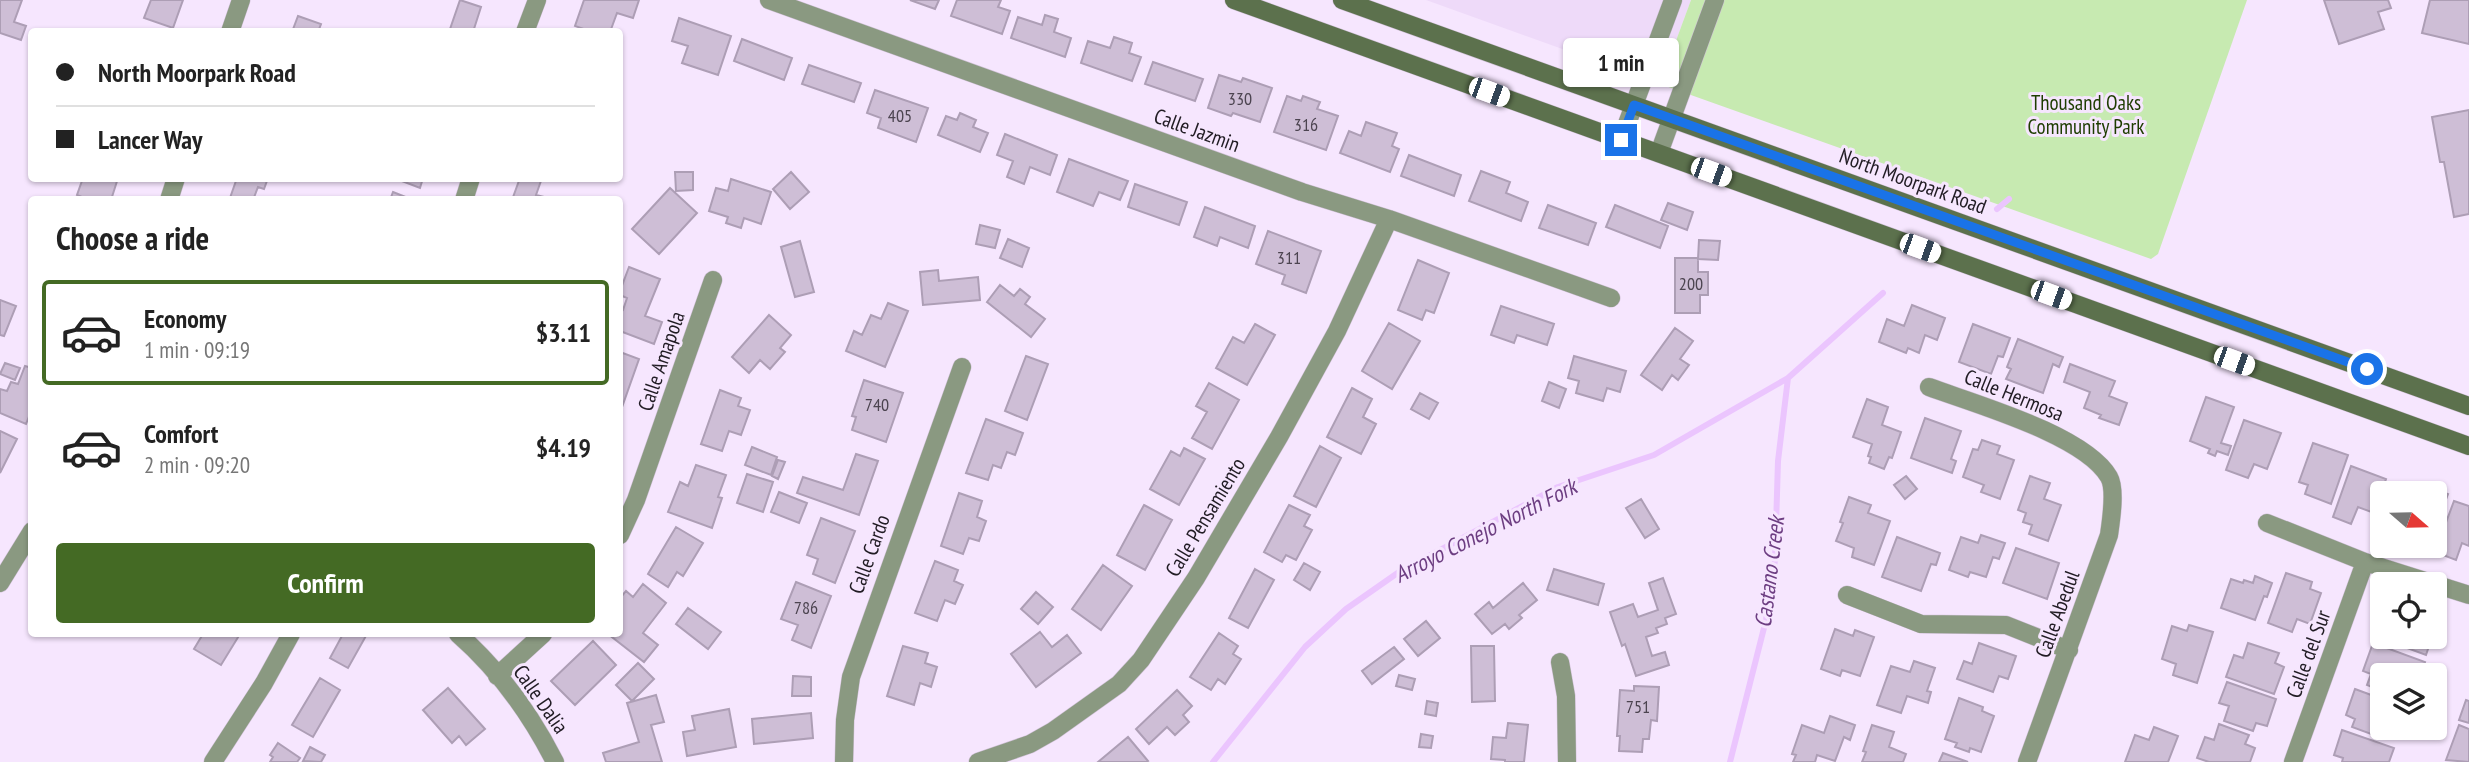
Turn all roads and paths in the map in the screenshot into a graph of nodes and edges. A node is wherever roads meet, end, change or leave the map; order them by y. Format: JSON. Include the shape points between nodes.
{"nodes":[{"id":1,"x":241,"y":0,"type":"edge"},
{"id":2,"x":537,"y":0,"type":"edge"},
{"id":3,"x":769,"y":0,"type":"edge"},
{"id":4,"x":1234,"y":0,"type":"edge"},
{"id":5,"x":1342,"y":0,"type":"edge"},
{"id":6,"x":1673,"y":0,"type":"edge"},
{"id":7,"x":1715,"y":0,"type":"edge"},
{"id":8,"x":231,"y":28,"type":"edge"},
{"id":9,"x":526,"y":28,"type":"edge"},
{"id":10,"x":1634,"y":105,"type":"junction"},
{"id":11,"x":1672,"y":118,"type":"junction"},
{"id":12,"x":1621,"y":140,"type":"junction"},
{"id":13,"x":1659,"y":153,"type":"junction"},
{"id":14,"x":1389,"y":219,"type":"junction"},
{"id":15,"x":713,"y":280,"type":"dead end"},
{"id":16,"x":1611,"y":298,"type":"dead end"},
{"id":17,"x":962,"y":367,"type":"dead end"},
{"id":18,"x":1929,"y":387,"type":"dead end"},
{"id":19,"x":2469,"y":407,"type":"edge"},
{"id":20,"x":2469,"y":446,"type":"edge"},
{"id":21,"x":2111,"y":479,"type":"joint"},
{"id":22,"x":2267,"y":523,"type":"dead end"},
{"id":23,"x":623,"y":528,"type":"edge"},
{"id":24,"x":28,"y":538,"type":"edge"},
{"id":25,"x":2365,"y":562,"type":"junction"},
{"id":26,"x":0,"y":583,"type":"edge"},
{"id":27,"x":1847,"y":595,"type":"dead end"},
{"id":28,"x":2469,"y":595,"type":"edge"},
{"id":29,"x":289,"y":637,"type":"edge"},
{"id":30,"x":461,"y":637,"type":"edge"},
{"id":31,"x":539,"y":637,"type":"edge"},
{"id":32,"x":2069,"y":650,"type":"junction"},
{"id":33,"x":1560,"y":662,"type":"dead end"},
{"id":34,"x":497,"y":676,"type":"junction"},
{"id":35,"x":213,"y":762,"type":"edge"},
{"id":36,"x":555,"y":762,"type":"edge"},
{"id":37,"x":844,"y":762,"type":"edge"},
{"id":38,"x":978,"y":762,"type":"edge"},
{"id":39,"x":1567,"y":762,"type":"edge"},
{"id":40,"x":2027,"y":762,"type":"edge"},
{"id":41,"x":2293,"y":762,"type":"edge"}],
"edges":[{"from":1,"to":8,"type":"street"},
{"from":2,"to":9,"type":"street"},
{"from":3,"to":14,"type":"street","name":"Calle Jazmin","via":[[1302,192]]},
{"from":4,"to":12,"type":"main road"},
{"from":5,"to":10,"type":"main road","name":"North Moorpark Road"},
{"from":6,"to":10,"type":"street"},
{"from":7,"to":11,"type":"street"},
{"from":10,"to":11,"type":"main road","name":"North Moorpark Road"},
{"from":10,"to":12,"type":"street"},
{"from":11,"to":13,"type":"street"},
{"from":11,"to":19,"type":"main road","name":"North Moorpark Road"},
{"from":12,"to":13,"type":"main road"},
{"from":13,"to":20,"type":"main road"},
{"from":14,"to":16,"type":"street","name":"Calle Jazmin"},
{"from":14,"to":38,"type":"street","name":"Calle Pensamiento","via":[[1337,331],[1285,425],[1196,578],[1142,660],[1119,684],[1053,732]]},
{"from":15,"to":23,"type":"street","name":"Calle Amapola"},
{"from":17,"to":37,"type":"street","name":"Calle Cardo","via":[[851,677]]},
{"from":18,"to":21,"type":"street","name":"Calle Hermosa","via":[[2054,433]]},
{"from":21,"to":32,"type":"street","name":"Calle Abedul","via":[[2109,535]]},
{"from":22,"to":25,"type":"street"},
{"from":24,"to":26,"type":"street"},
{"from":25,"to":28,"type":"street"},
{"from":25,"to":41,"type":"street","name":"Calle del Sur"},
{"from":27,"to":32,"type":"street","via":[[1921,624],[2006,625]]},
{"from":29,"to":35,"type":"street"},
{"from":30,"to":34,"type":"street","name":"Calle Dalia"},
{"from":31,"to":34,"type":"street"},
{"from":32,"to":40,"type":"street","name":"Calle Abedul"},
{"from":33,"to":39,"type":"street","via":[[1566,696]]},
{"from":34,"to":36,"type":"street","name":"Calle Dalia","via":[[533,721]]}]}
